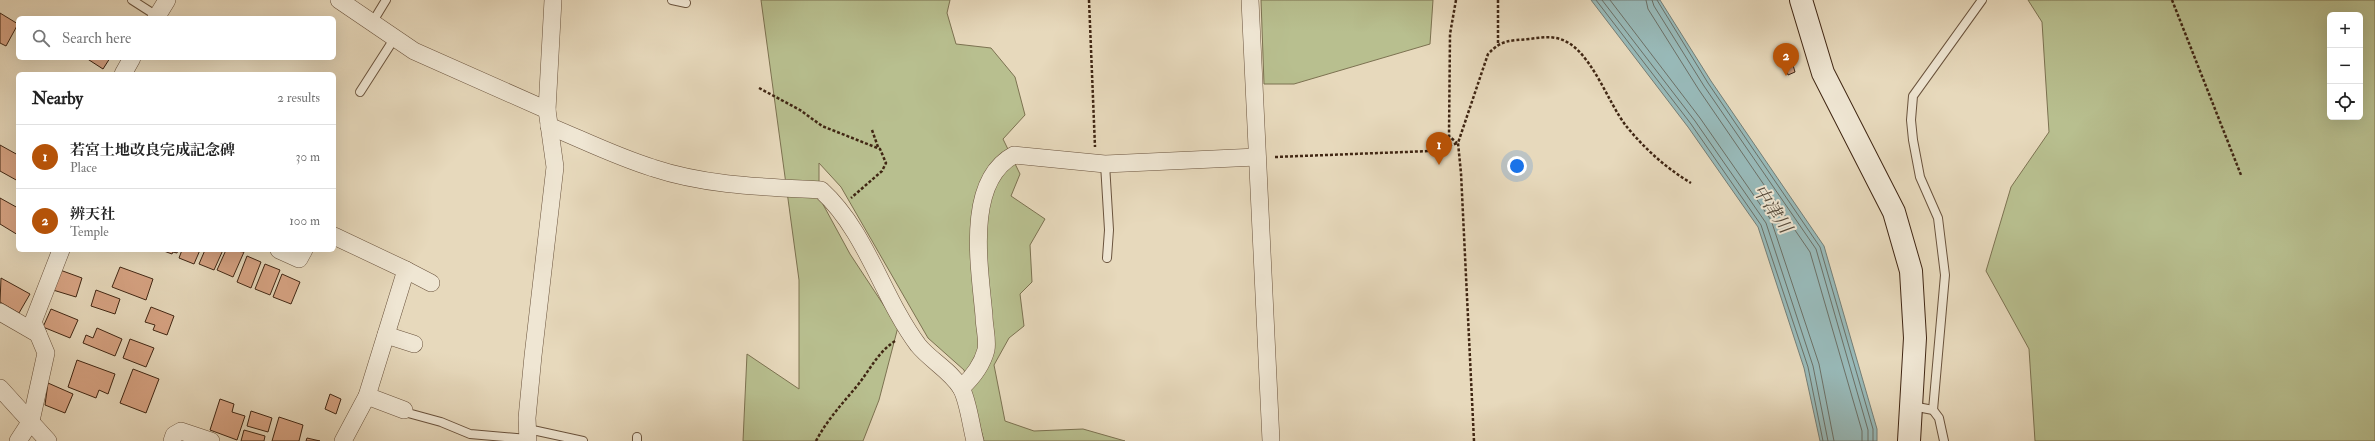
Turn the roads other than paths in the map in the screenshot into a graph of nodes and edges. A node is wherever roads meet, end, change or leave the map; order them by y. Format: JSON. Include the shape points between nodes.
{"nodes":[{"id":1,"x":132,"y":0,"type":"edge"},
{"id":2,"x":167,"y":0,"type":"edge"},
{"id":3,"x":339,"y":0,"type":"edge"},
{"id":4,"x":386,"y":0,"type":"edge"},
{"id":5,"x":553,"y":0,"type":"edge"},
{"id":6,"x":672,"y":0,"type":"edge"},
{"id":7,"x":1250,"y":0,"type":"edge"},
{"id":8,"x":1801,"y":0,"type":"edge"},
{"id":9,"x":1982,"y":0,"type":"edge"},
{"id":10,"x":686,"y":3,"type":"dead end"},
{"id":11,"x":155,"y":16,"type":"edge"},
{"id":12,"x":157,"y":16,"type":"edge"},
{"id":13,"x":372,"y":23,"type":"junction"},
{"id":14,"x":394,"y":39,"type":"junction"},
{"id":15,"x":131,"y":60,"type":"edge"},
{"id":16,"x":124,"y":72,"type":"edge"},
{"id":17,"x":360,"y":92,"type":"dead end"},
{"id":18,"x":548,"y":118,"type":"junction"},
{"id":19,"x":1257,"y":157,"type":"junction"},
{"id":20,"x":1100,"y":163,"type":"junction"},
{"id":21,"x":336,"y":237,"type":"edge"},
{"id":22,"x":60,"y":252,"type":"edge"},
{"id":23,"x":283,"y":252,"type":"edge"},
{"id":24,"x":303,"y":252,"type":"edge"},
{"id":25,"x":1107,"y":258,"type":"dead end"},
{"id":26,"x":406,"y":270,"type":"junction"},
{"id":27,"x":431,"y":283,"type":"dead end"},
{"id":28,"x":0,"y":312,"type":"edge"},
{"id":29,"x":38,"y":334,"type":"junction"},
{"id":30,"x":386,"y":335,"type":"junction"},
{"id":31,"x":414,"y":344,"type":"dead end"},
{"id":32,"x":0,"y":388,"type":"edge"},
{"id":33,"x":961,"y":388,"type":"junction"},
{"id":34,"x":367,"y":396,"type":"junction"},
{"id":35,"x":1911,"y":406,"type":"junction"},
{"id":36,"x":404,"y":410,"type":"joint"},
{"id":37,"x":1933,"y":410,"type":"junction"},
{"id":38,"x":31,"y":421,"type":"junction"},
{"id":39,"x":528,"y":436,"type":"edge"},
{"id":40,"x":18,"y":441,"type":"edge"},
{"id":41,"x":48,"y":441,"type":"edge"},
{"id":42,"x":172,"y":441,"type":"edge"},
{"id":43,"x":211,"y":441,"type":"edge"},
{"id":44,"x":344,"y":441,"type":"edge"},
{"id":45,"x":583,"y":441,"type":"edge"},
{"id":46,"x":975,"y":441,"type":"edge"},
{"id":47,"x":1271,"y":441,"type":"edge"},
{"id":48,"x":1909,"y":441,"type":"edge"},
{"id":49,"x":1944,"y":441,"type":"edge"}],
"edges":[{"from":1,"to":11,"type":"lane"},
{"from":2,"to":12,"type":"street"},
{"from":3,"to":13,"type":"street"},
{"from":4,"to":13,"type":"lane"},
{"from":5,"to":18,"type":"street"},
{"from":6,"to":10,"type":"lane"},
{"from":7,"to":19,"type":"street"},
{"from":8,"to":35,"type":"street","via":[[1823,73],[1894,212],[1911,271],[1916,338]]},
{"from":9,"to":37,"type":"lane","via":[[1913,96],[1911,120],[1914,148],[1920,177],[1938,218],[1944,275]]},
{"from":13,"to":14,"type":"street"},
{"from":14,"to":17,"type":"lane"},
{"from":14,"to":18,"type":"street"},
{"from":15,"to":16,"type":"street"},
{"from":18,"to":33,"type":"street","via":[[652,168],[684,177],[736,184],[821,190],[839,210],[878,271],[918,346]]},
{"from":18,"to":39,"type":"street","via":[[555,168],[532,356]]},
{"from":19,"to":20,"type":"street"},
{"from":19,"to":47,"type":"street"},
{"from":20,"to":25,"type":"lane","via":[[1109,230]]},
{"from":20,"to":33,"type":"street","via":[[1014,155],[998,166],[983,200],[978,239],[986,350],[974,376]]},
{"from":21,"to":26,"type":"street"},
{"from":22,"to":29,"type":"street","via":[[33,322]]},
{"from":23,"to":24,"type":"street","via":[[299,260]]},
{"from":26,"to":27,"type":"street"},
{"from":26,"to":30,"type":"street"},
{"from":28,"to":29,"type":"street"},
{"from":29,"to":38,"type":"street","via":[[46,353]]},
{"from":30,"to":31,"type":"street"},
{"from":30,"to":34,"type":"street"},
{"from":32,"to":38,"type":"street"},
{"from":33,"to":46,"type":"street"},
{"from":34,"to":36,"type":"street"},
{"from":34,"to":44,"type":"street"},
{"from":35,"to":37,"type":"lane"},
{"from":35,"to":48,"type":"street"},
{"from":36,"to":39,"type":"lane","via":[[470,434]]},
{"from":37,"to":49,"type":"lane","via":[[1939,418]]},
{"from":38,"to":40,"type":"street"},
{"from":38,"to":41,"type":"street"},
{"from":39,"to":45,"type":"lane"},
{"from":42,"to":43,"type":"street","via":[[174,435],[181,431]]}]}
